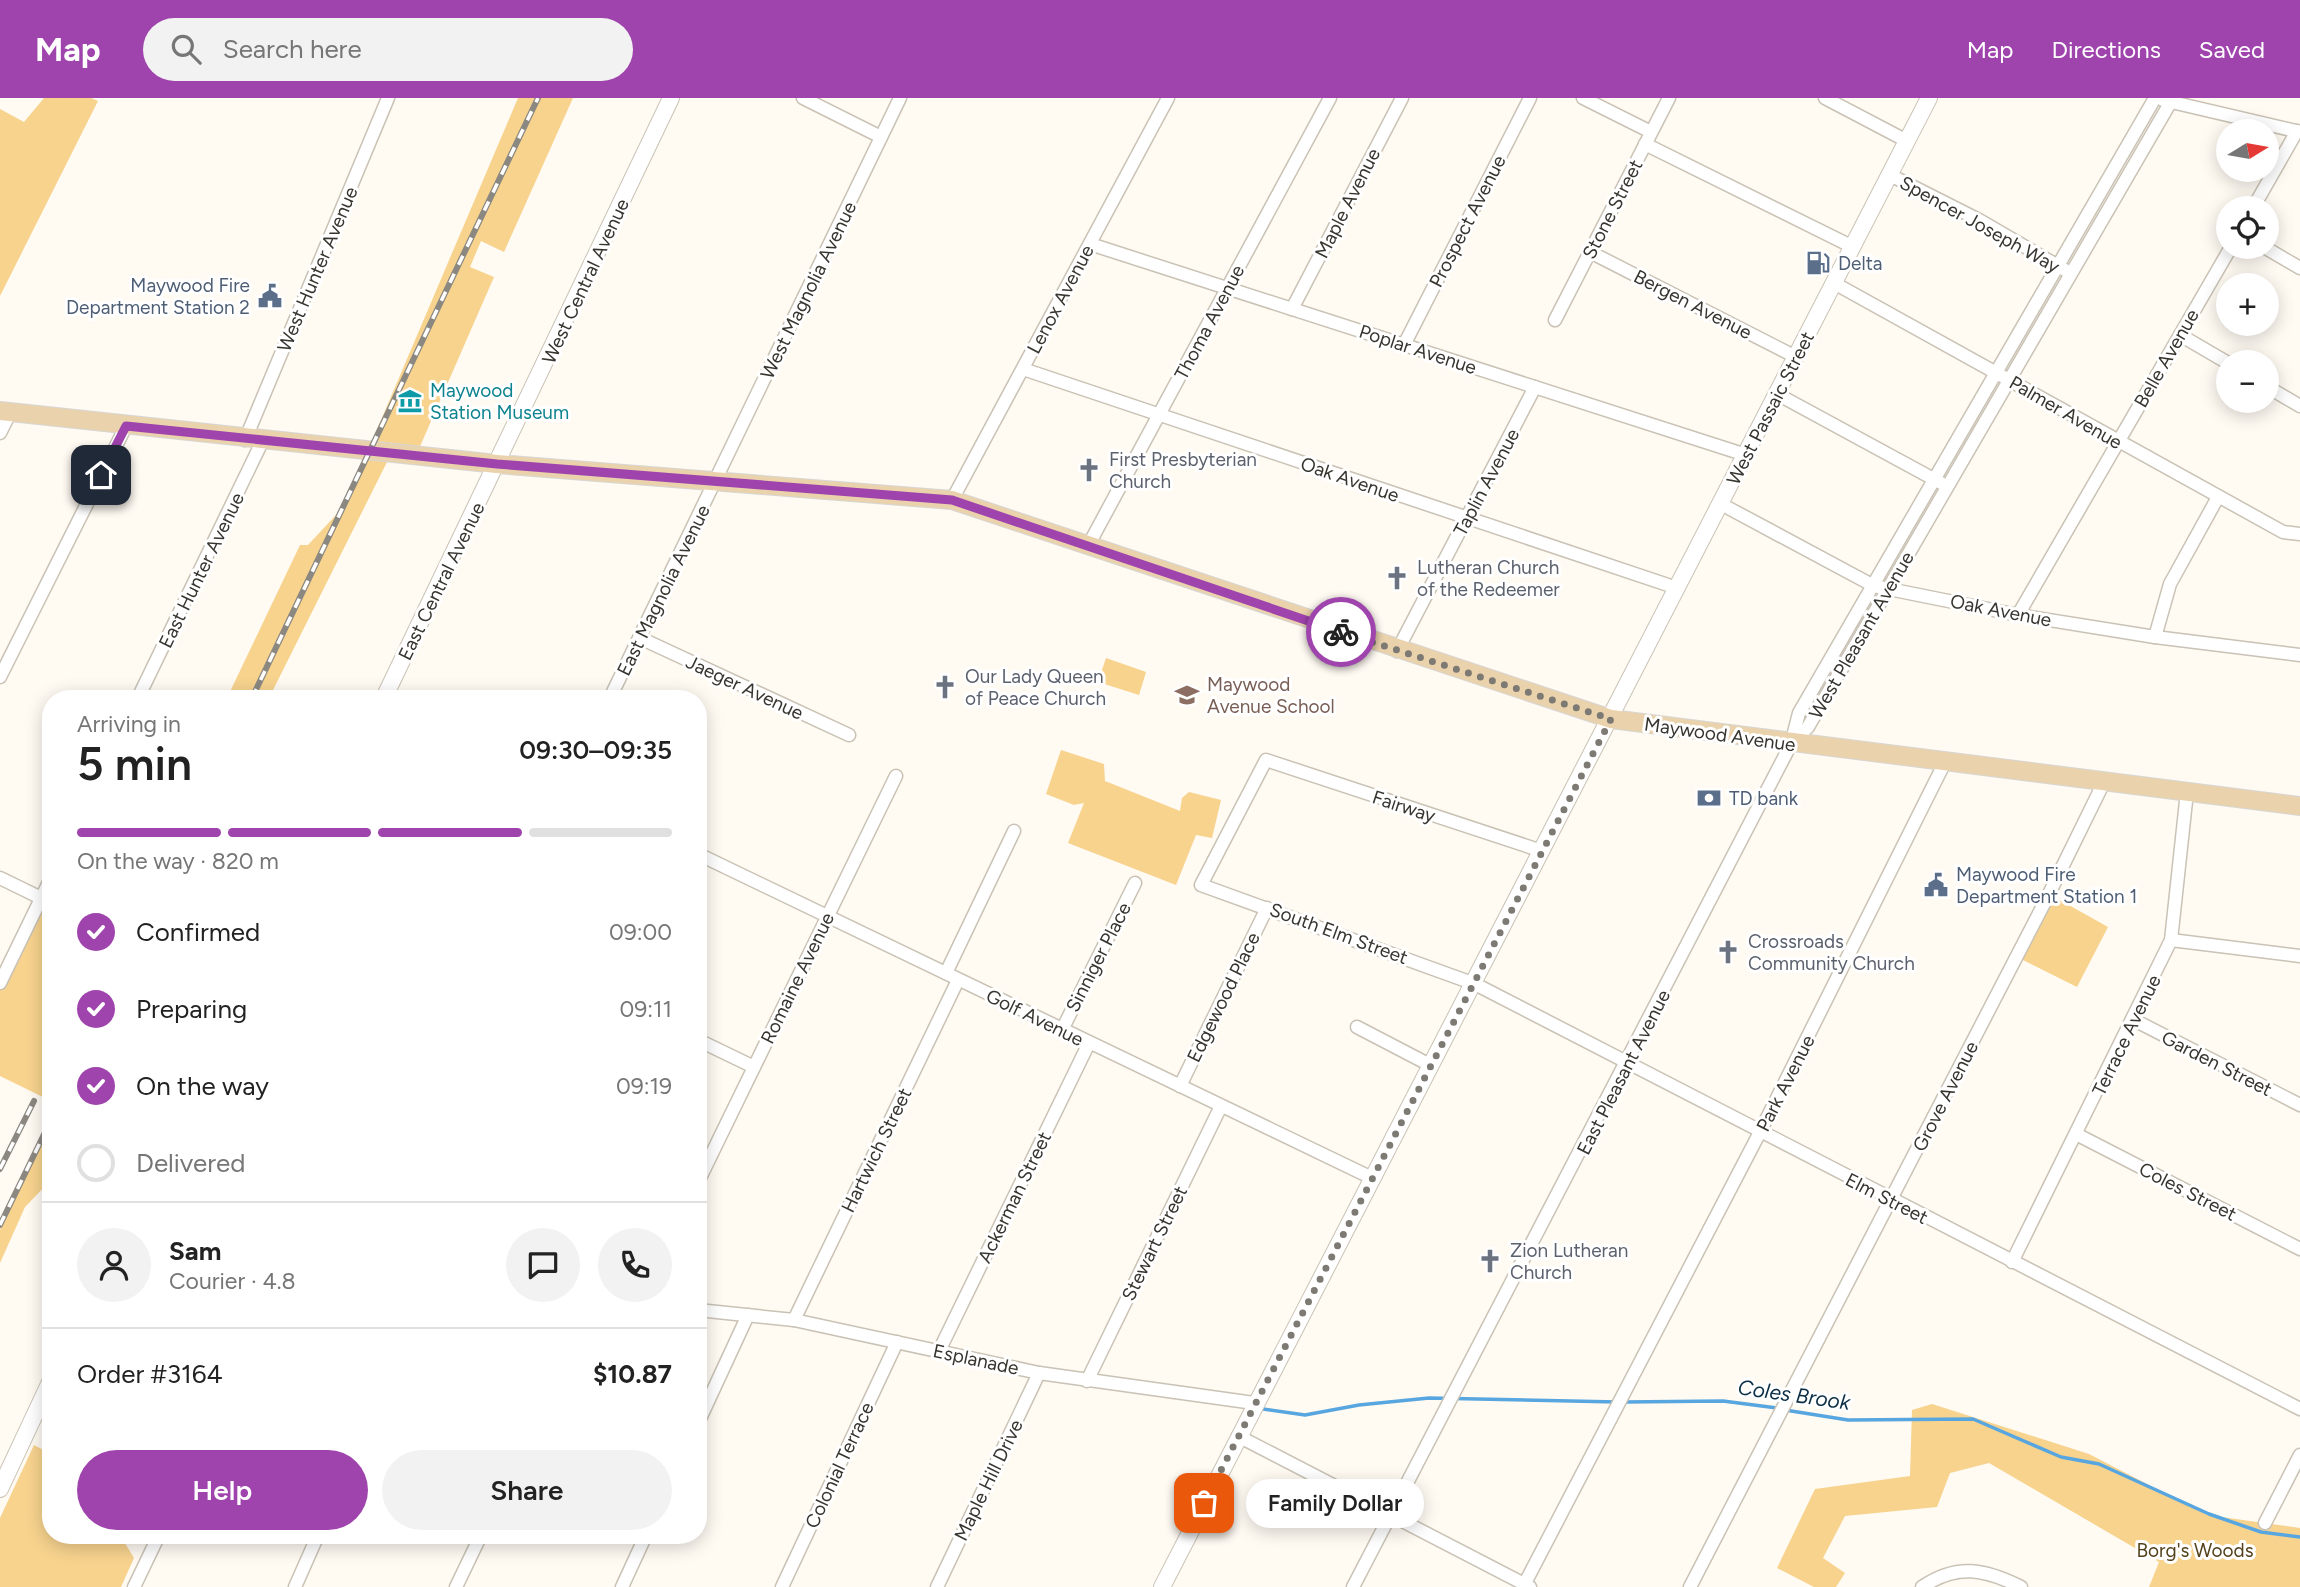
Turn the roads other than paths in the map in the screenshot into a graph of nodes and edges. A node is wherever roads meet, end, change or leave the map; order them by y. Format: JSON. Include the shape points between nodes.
{"nodes":[{"id":1,"x":388,"y":98,"type":"edge"},
{"id":2,"x":671,"y":98,"type":"edge"},
{"id":3,"x":803,"y":98,"type":"edge"},
{"id":4,"x":900,"y":98,"type":"edge"},
{"id":5,"x":1168,"y":98,"type":"edge"},
{"id":6,"x":1330,"y":98,"type":"edge"},
{"id":7,"x":1402,"y":98,"type":"edge"},
{"id":8,"x":1530,"y":98,"type":"edge"},
{"id":9,"x":1583,"y":98,"type":"edge"},
{"id":10,"x":1669,"y":98,"type":"edge"},
{"id":11,"x":1825,"y":98,"type":"edge"},
{"id":12,"x":1929,"y":98,"type":"edge"},
{"id":13,"x":2154,"y":98,"type":"edge"},
{"id":14,"x":2171,"y":100,"type":"edge"},
{"id":15,"x":2299,"y":132,"type":"edge"},
{"id":16,"x":881,"y":137,"type":"junction"},
{"id":17,"x":1648,"y":138,"type":"junction"},
{"id":18,"x":1907,"y":141,"type":"junction"},
{"id":19,"x":1890,"y":175,"type":"junction"},
{"id":20,"x":2260,"y":196,"type":"edge"},
{"id":21,"x":1090,"y":244,"type":"junction"},
{"id":22,"x":1853,"y":247,"type":"junction"},
{"id":23,"x":1590,"y":252,"type":"junction"},
{"id":24,"x":2279,"y":256,"type":"edge"},
{"id":25,"x":2224,"y":259,"type":"edge"},
{"id":26,"x":2058,"y":266,"type":"junction"},
{"id":27,"x":2300,"y":268,"type":"edge"},
{"id":28,"x":2070,"y":273,"type":"junction"},
{"id":29,"x":1834,"y":283,"type":"junction"},
{"id":30,"x":1227,"y":288,"type":"junction"},
{"id":31,"x":1292,"y":309,"type":"junction"},
{"id":32,"x":1555,"y":320,"type":"dead end"},
{"id":33,"x":2180,"y":335,"type":"junction"},
{"id":34,"x":1404,"y":345,"type":"junction"},
{"id":35,"x":2216,"y":356,"type":"edge"},
{"id":36,"x":1796,"y":357,"type":"junction"},
{"id":37,"x":1023,"y":369,"type":"junction"},
{"id":38,"x":1996,"y":373,"type":"junction"},
{"id":39,"x":2008,"y":380,"type":"junction"},
{"id":40,"x":1535,"y":387,"type":"junction"},
{"id":41,"x":1777,"y":394,"type":"junction"},
{"id":42,"x":2279,"y":394,"type":"edge"},
{"id":43,"x":2300,"y":406,"type":"edge"},
{"id":44,"x":5,"y":412,"type":"edge"},
{"id":45,"x":1159,"y":415,"type":"junction"},
{"id":46,"x":126,"y":426,"type":"junction"},
{"id":47,"x":0,"y":433,"type":"edge"},
{"id":48,"x":253,"y":441,"type":"junction"},
{"id":49,"x":2118,"y":442,"type":"junction"},
{"id":50,"x":1746,"y":455,"type":"junction"},
{"id":51,"x":497,"y":464,"type":"junction"},
{"id":52,"x":1934,"y":480,"type":"junction"},
{"id":53,"x":716,"y":482,"type":"junction"},
{"id":54,"x":1947,"y":487,"type":"junction"},
{"id":55,"x":2218,"y":497,"type":"junction"},
{"id":56,"x":952,"y":500,"type":"junction"},
{"id":57,"x":1721,"y":504,"type":"junction"},
{"id":58,"x":1466,"y":519,"type":"junction"},
{"id":59,"x":2300,"y":534,"type":"edge"},
{"id":60,"x":1088,"y":546,"type":"junction"},
{"id":61,"x":1874,"y":586,"type":"junction"},
{"id":62,"x":1677,"y":588,"type":"junction"},
{"id":63,"x":1888,"y":588,"type":"junction"},
{"id":64,"x":2018,"y":615,"type":"junction"},
{"id":65,"x":640,"y":638,"type":"junction"},
{"id":66,"x":2155,"y":638,"type":"junction"},
{"id":67,"x":1397,"y":650,"type":"junction"},
{"id":68,"x":2300,"y":655,"type":"edge"},
{"id":69,"x":0,"y":677,"type":"edge"},
{"id":70,"x":142,"y":690,"type":"edge"},
{"id":71,"x":388,"y":690,"type":"edge"},
{"id":72,"x":614,"y":690,"type":"edge"},
{"id":73,"x":1611,"y":719,"type":"junction"},
{"id":74,"x":849,"y":735,"type":"dead end"},
{"id":75,"x":1791,"y":744,"type":"junction"},
{"id":76,"x":1945,"y":762,"type":"junction"},
{"id":77,"x":896,"y":776,"type":"dead end"},
{"id":78,"x":2104,"y":782,"type":"junction"},
{"id":79,"x":2187,"y":792,"type":"junction"},
{"id":80,"x":2300,"y":806,"type":"edge"},
{"id":81,"x":1014,"y":831,"type":"dead end"},
{"id":82,"x":1542,"y":850,"type":"junction"},
{"id":83,"x":707,"y":858,"type":"edge"},
{"id":84,"x":0,"y":878,"type":"edge"},
{"id":85,"x":1135,"y":883,"type":"dead end"},
{"id":86,"x":1201,"y":885,"type":"joint"},
{"id":87,"x":41,"y":898,"type":"joint"},
{"id":88,"x":1267,"y":908,"type":"junction"},
{"id":89,"x":827,"y":916,"type":"junction"},
{"id":90,"x":2171,"y":940,"type":"junction"},
{"id":91,"x":2300,"y":956,"type":"edge"},
{"id":92,"x":946,"y":973,"type":"junction"},
{"id":93,"x":958,"y":980,"type":"junction"},
{"id":94,"x":0,"y":982,"type":"edge"},
{"id":95,"x":1475,"y":984,"type":"junction"},
{"id":96,"x":2134,"y":1020,"type":"junction"},
{"id":97,"x":1357,"y":1027,"type":"dead end"},
{"id":98,"x":1062,"y":1030,"type":"junction"},
{"id":99,"x":1089,"y":1043,"type":"junction"},
{"id":100,"x":707,"y":1044,"type":"edge"},
{"id":101,"x":1627,"y":1063,"type":"junction"},
{"id":102,"x":1430,"y":1065,"type":"junction"},
{"id":103,"x":754,"y":1067,"type":"junction"},
{"id":104,"x":1180,"y":1086,"type":"junction"},
{"id":105,"x":2300,"y":1105,"type":"edge"},
{"id":106,"x":1221,"y":1106,"type":"junction"},
{"id":107,"x":1760,"y":1132,"type":"junction"},
{"id":108,"x":2076,"y":1134,"type":"junction"},
{"id":109,"x":707,"y":1164,"type":"edge"},
{"id":110,"x":1372,"y":1178,"type":"junction"},
{"id":111,"x":1892,"y":1200,"type":"junction"},
{"id":112,"x":2300,"y":1249,"type":"edge"},
{"id":113,"x":2012,"y":1262,"type":"junction"},
{"id":114,"x":707,"y":1311,"type":"edge"},
{"id":115,"x":748,"y":1315,"type":"junction"},
{"id":116,"x":794,"y":1320,"type":"junction"},
{"id":117,"x":897,"y":1342,"type":"junction"},
{"id":118,"x":939,"y":1352,"type":"junction"},
{"id":119,"x":1040,"y":1373,"type":"junction"},
{"id":120,"x":1087,"y":1381,"type":"junction"},
{"id":121,"x":42,"y":1399,"type":"edge"},
{"id":122,"x":1255,"y":1403,"type":"junction"},
{"id":123,"x":707,"y":1404,"type":"edge"},
{"id":124,"x":2300,"y":1409,"type":"edge"},
{"id":125,"x":1238,"y":1436,"type":"junction"},
{"id":126,"x":2300,"y":1455,"type":"edge"},
{"id":127,"x":0,"y":1489,"type":"edge"},
{"id":128,"x":1390,"y":1514,"type":"junction"},
{"id":129,"x":2265,"y":1523,"type":"dead end"},
{"id":130,"x":155,"y":1544,"type":"edge"},
{"id":131,"x":314,"y":1544,"type":"edge"},
{"id":132,"x":477,"y":1544,"type":"edge"},
{"id":133,"x":642,"y":1544,"type":"edge"},
{"id":134,"x":1526,"y":1586,"type":"edge"},
{"id":135,"x":134,"y":1587,"type":"edge"},
{"id":136,"x":295,"y":1587,"type":"edge"},
{"id":137,"x":456,"y":1587,"type":"edge"},
{"id":138,"x":622,"y":1587,"type":"edge"},
{"id":139,"x":782,"y":1587,"type":"edge"},
{"id":140,"x":937,"y":1587,"type":"edge"},
{"id":141,"x":1162,"y":1587,"type":"edge"},
{"id":142,"x":1353,"y":1587,"type":"edge"},
{"id":143,"x":1690,"y":1587,"type":"edge"},
{"id":144,"x":1922,"y":1587,"type":"edge"},
{"id":145,"x":2021,"y":1587,"type":"edge"}],
"edges":[{"from":1,"to":48,"type":"street","name":"West Hunter Avenue"},
{"from":2,"to":51,"type":"main road","name":"West Central Avenue"},
{"from":3,"to":16,"type":"street"},
{"from":4,"to":16,"type":"street","name":"West Magnolia Avenue"},
{"from":5,"to":21,"type":"street","name":"Lenox Avenue"},
{"from":6,"to":30,"type":"street","name":"Thoma Avenue"},
{"from":7,"to":31,"type":"street","name":"Maple Avenue"},
{"from":8,"to":34,"type":"street","name":"Prospect Avenue"},
{"from":9,"to":17,"type":"street"},
{"from":10,"to":17,"type":"street","name":"Stone Street"},
{"from":11,"to":18,"type":"street"},
{"from":12,"to":18,"type":"main road","name":"West Passaic Street"},
{"from":13,"to":14,"type":"street"},
{"from":13,"to":26,"type":"street","name":"West Pleasant Avenue"},
{"from":14,"to":15,"type":"street"},
{"from":14,"to":28,"type":"street","name":"West Pleasant Avenue"},
{"from":15,"to":20,"type":"street"},
{"from":16,"to":53,"type":"street","name":"West Magnolia Avenue"},
{"from":17,"to":22,"type":"street"},
{"from":17,"to":23,"type":"street","name":"Stone Street"},
{"from":18,"to":19,"type":"main road","name":"West Passaic Street"},
{"from":19,"to":22,"type":"main road","name":"West Passaic Street"},
{"from":19,"to":26,"type":"street","name":"Spencer Joseph Way"},
{"from":21,"to":30,"type":"street","name":"Poplar Avenue"},
{"from":21,"to":37,"type":"street","name":"Lenox Avenue"},
{"from":22,"to":29,"type":"main road","name":"West Passaic Street"},
{"from":23,"to":32,"type":"street","name":"Stone Street"},
{"from":23,"to":36,"type":"street","name":"Bergen Avenue"},
{"from":24,"to":27,"type":"street"},
{"from":25,"to":33,"type":"street","name":"Belle Avenue"},
{"from":26,"to":28,"type":"street","name":"Spencer Joseph Way"},
{"from":26,"to":38,"type":"street","name":"West Pleasant Avenue"},
{"from":28,"to":39,"type":"street","name":"West Pleasant Avenue"},
{"from":29,"to":36,"type":"main road","name":"West Passaic Street"},
{"from":29,"to":38,"type":"street","name":"Palmer Avenue"},
{"from":30,"to":31,"type":"street","name":"Poplar Avenue"},
{"from":30,"to":45,"type":"street","name":"Thoma Avenue"},
{"from":31,"to":34,"type":"street","name":"Poplar Avenue"},
{"from":33,"to":35,"type":"street"},
{"from":33,"to":49,"type":"street","name":"Belle Avenue"},
{"from":34,"to":40,"type":"street","name":"Poplar Avenue"},
{"from":36,"to":41,"type":"main road","name":"West Passaic Street"},
{"from":37,"to":45,"type":"street","name":"Oak Avenue"},
{"from":37,"to":56,"type":"street","name":"Lenox Avenue"},
{"from":38,"to":39,"type":"street","name":"Palmer Avenue"},
{"from":38,"to":52,"type":"street","name":"West Pleasant Avenue"},
{"from":39,"to":49,"type":"street","name":"Palmer Avenue"},
{"from":39,"to":54,"type":"street","name":"West Pleasant Avenue"},
{"from":40,"to":50,"type":"street","name":"Poplar Avenue"},
{"from":40,"to":58,"type":"street","name":"Taplin Avenue"},
{"from":41,"to":50,"type":"main road","name":"West Passaic Street"},
{"from":41,"to":52,"type":"street"},
{"from":42,"to":43,"type":"street"},
{"from":44,"to":46,"type":"main road","name":"Maywood Avenue"},
{"from":44,"to":47,"type":"street"},
{"from":45,"to":58,"type":"street","name":"Oak Avenue"},
{"from":45,"to":60,"type":"street","name":"Thoma Avenue"},
{"from":46,"to":48,"type":"main road","name":"Maywood Avenue"},
{"from":46,"to":69,"type":"street"},
{"from":48,"to":51,"type":"main road","name":"Maywood Avenue"},
{"from":48,"to":70,"type":"street","name":"East Hunter Avenue"},
{"from":49,"to":55,"type":"street","name":"Palmer Avenue"},
{"from":49,"to":64,"type":"street","name":"Belle Avenue"},
{"from":50,"to":57,"type":"main road","name":"West Passaic Street"},
{"from":51,"to":53,"type":"main road","name":"Maywood Avenue"},
{"from":51,"to":71,"type":"main road","name":"East Central Avenue"},
{"from":52,"to":54,"type":"street"},
{"from":52,"to":61,"type":"street","name":"West Pleasant Avenue"},
{"from":53,"to":56,"type":"main road","name":"Maywood Avenue"},
{"from":53,"to":65,"type":"street","name":"East Magnolia Avenue"},
{"from":54,"to":63,"type":"street","name":"West Pleasant Avenue"},
{"from":55,"to":59,"type":"street","name":"Palmer Avenue","via":[[2283,532]]},
{"from":55,"to":66,"type":"street","via":[[2170,584]]},
{"from":56,"to":60,"type":"main road","name":"Maywood Avenue"},
{"from":57,"to":61,"type":"street","name":"Oak Avenue"},
{"from":57,"to":62,"type":"main road","name":"West Passaic Street"},
{"from":58,"to":62,"type":"street","name":"Oak Avenue"},
{"from":58,"to":67,"type":"street","name":"Taplin Avenue"},
{"from":60,"to":67,"type":"main road","name":"Maywood Avenue"},
{"from":61,"to":63,"type":"street","name":"Oak Avenue"},
{"from":61,"to":75,"type":"street","name":"West Pleasant Avenue","via":[[1799,713]]},
{"from":62,"to":73,"type":"main road","name":"West Passaic Street"},
{"from":63,"to":64,"type":"street","name":"Oak Avenue"},
{"from":63,"to":75,"type":"street","name":"West Pleasant Avenue","via":[[1808,727]]},
{"from":64,"to":66,"type":"street","name":"Oak Avenue"},
{"from":65,"to":72,"type":"street","name":"East Magnolia Avenue"},
{"from":65,"to":74,"type":"street","name":"Jaeger Avenue"},
{"from":66,"to":68,"type":"street","name":"Oak Avenue"},
{"from":67,"to":73,"type":"main road","name":"Maywood Avenue"},
{"from":73,"to":75,"type":"main road","name":"Maywood Avenue"},
{"from":73,"to":82,"type":"main road","name":"West Passaic Street"},
{"from":75,"to":76,"type":"main road","name":"Maywood Avenue"},
{"from":75,"to":101,"type":"street","name":"East Pleasant Avenue"},
{"from":76,"to":78,"type":"main road","name":"Maywood Avenue"},
{"from":76,"to":107,"type":"street","name":"Park Avenue"},
{"from":77,"to":89,"type":"street","name":"Romaine Avenue"},
{"from":78,"to":79,"type":"main road","name":"Maywood Avenue"},
{"from":78,"to":111,"type":"street","name":"Grove Avenue"},
{"from":79,"to":80,"type":"main road","name":"Maywood Avenue"},
{"from":79,"to":90,"type":"street","name":"Terrace Avenue"},
{"from":81,"to":92,"type":"street"},
{"from":82,"to":86,"type":"street","name":"Fairway","via":[[1266,761]]},
{"from":82,"to":95,"type":"main road","name":"West Passaic Street"},
{"from":83,"to":89,"type":"street","name":"Golf Avenue"},
{"from":84,"to":87,"type":"street"},
{"from":85,"to":98,"type":"street","name":"Sinniger Place"},
{"from":86,"to":88,"type":"street","name":"South Elm Street"},
{"from":87,"to":94,"type":"street"},
{"from":88,"to":95,"type":"street","name":"South Elm Street"},
{"from":88,"to":104,"type":"street","name":"Edgewood Place"},
{"from":89,"to":92,"type":"street","name":"Golf Avenue"},
{"from":89,"to":103,"type":"street","name":"Romaine Avenue"},
{"from":90,"to":91,"type":"street"},
{"from":90,"to":96,"type":"street","name":"Terrace Avenue"},
{"from":92,"to":93,"type":"street","name":"Golf Avenue"},
{"from":93,"to":98,"type":"street","name":"Golf Avenue"},
{"from":93,"to":116,"type":"street","name":"Hartwich Street"},
{"from":95,"to":101,"type":"street","name":"Elm Street"},
{"from":95,"to":102,"type":"main road","name":"West Passaic Street"},
{"from":96,"to":105,"type":"street","name":"Garden Street"},
{"from":96,"to":108,"type":"street","name":"Terrace Avenue"},
{"from":97,"to":102,"type":"street"},
{"from":98,"to":99,"type":"street","name":"Golf Avenue"},
{"from":99,"to":104,"type":"street","name":"Golf Avenue"},
{"from":99,"to":118,"type":"street","name":"Ackerman Street"},
{"from":100,"to":103,"type":"street"},
{"from":101,"to":107,"type":"street","name":"Elm Street"},
{"from":101,"to":128,"type":"street","name":"East Pleasant Avenue"},
{"from":102,"to":110,"type":"main road","name":"West Passaic Street"},
{"from":103,"to":109,"type":"street","name":"Romaine Avenue"},
{"from":104,"to":106,"type":"street","name":"Golf Avenue"},
{"from":106,"to":110,"type":"street","name":"Golf Avenue"},
{"from":106,"to":120,"type":"street","name":"Stewart Street"},
{"from":107,"to":111,"type":"street","name":"Elm Street"},
{"from":107,"to":134,"type":"street","name":"Park Avenue"},
{"from":108,"to":112,"type":"street","name":"Coles Street"},
{"from":108,"to":113,"type":"street","name":"Terrace Avenue"},
{"from":110,"to":122,"type":"main road","name":"West Passaic Street"},
{"from":111,"to":113,"type":"street","name":"Elm Street"},
{"from":111,"to":143,"type":"street","name":"Grove Avenue"},
{"from":113,"to":124,"type":"street","name":"Elm Street"},
{"from":114,"to":115,"type":"street","name":"Esplanade"},
{"from":115,"to":116,"type":"street","name":"Esplanade"},
{"from":115,"to":123,"type":"street"},
{"from":116,"to":117,"type":"street","name":"Esplanade"},
{"from":117,"to":118,"type":"street","name":"Esplanade"},
{"from":117,"to":139,"type":"street","name":"Colonial Terrace"},
{"from":118,"to":119,"type":"street","name":"Esplanade"},
{"from":119,"to":120,"type":"street","name":"Esplanade"},
{"from":119,"to":140,"type":"street","name":"Maple Hill Drive"},
{"from":120,"to":122,"type":"street","name":"Esplanade"},
{"from":121,"to":127,"type":"main road"},
{"from":122,"to":125,"type":"main road","name":"West Passaic Street"},
{"from":125,"to":128,"type":"street"},
{"from":125,"to":141,"type":"main road","name":"West Passaic Street"},
{"from":126,"to":129,"type":"street"},
{"from":128,"to":134,"type":"street"},
{"from":128,"to":142,"type":"street","name":"East Pleasant Avenue"},
{"from":130,"to":135,"type":"street"},
{"from":131,"to":136,"type":"street"},
{"from":132,"to":137,"type":"street"},
{"from":133,"to":138,"type":"street"},
{"from":144,"to":145,"type":"street","via":[[1949,1573],[1969,1570],[1990,1573]]}]}
